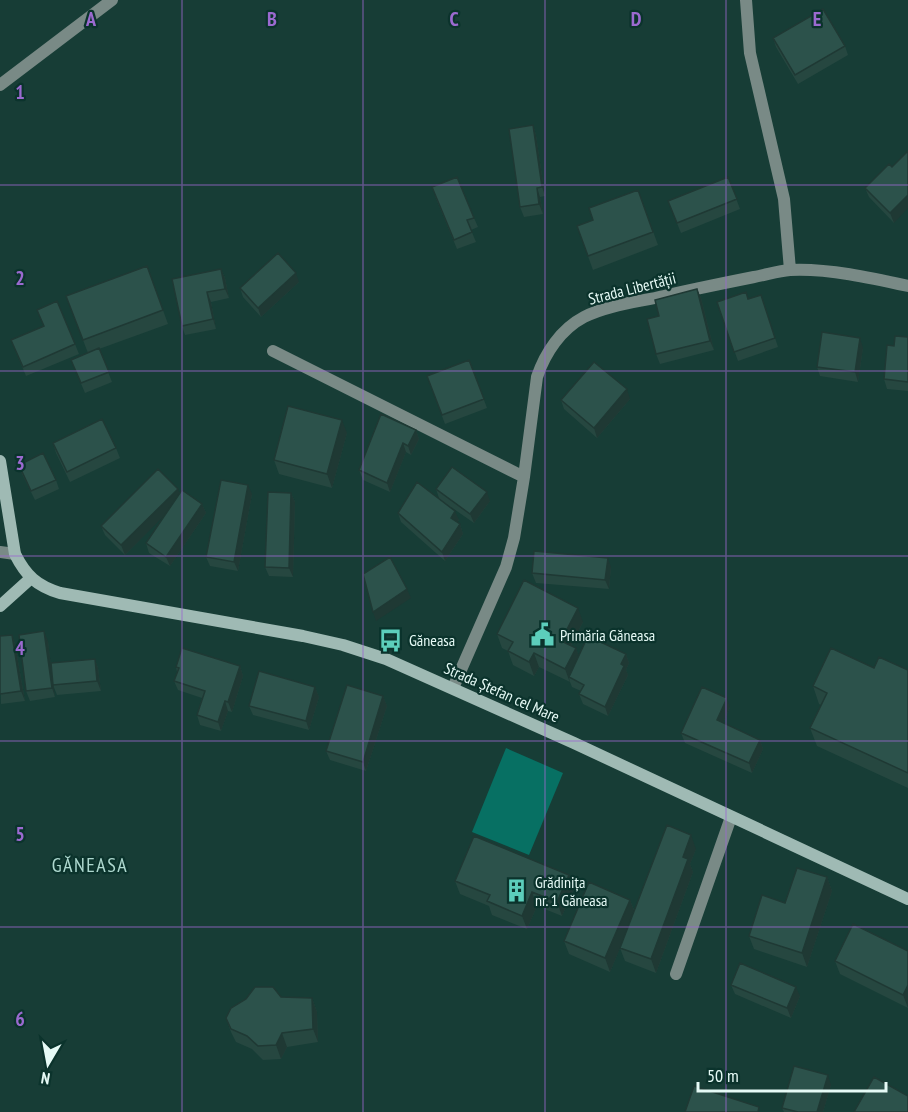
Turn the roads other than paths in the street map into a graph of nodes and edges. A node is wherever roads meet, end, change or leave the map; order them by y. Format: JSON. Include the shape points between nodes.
{"nodes":[{"id":1,"x":112,"y":0,"type":"edge"},
{"id":2,"x":746,"y":0,"type":"edge"},
{"id":3,"x":0,"y":85,"type":"edge"},
{"id":4,"x":790,"y":270,"type":"junction"},
{"id":5,"x":908,"y":286,"type":"edge"},
{"id":6,"x":273,"y":351,"type":"dead end"},
{"id":7,"x":0,"y":461,"type":"edge"},
{"id":8,"x":524,"y":477,"type":"junction"},
{"id":9,"x":0,"y":552,"type":"edge"},
{"id":10,"x":15,"y":554,"type":"junction"},
{"id":11,"x":30,"y":579,"type":"junction"},
{"id":12,"x":0,"y":606,"type":"edge"},
{"id":13,"x":453,"y":688,"type":"junction"},
{"id":14,"x":731,"y":817,"type":"junction"},
{"id":15,"x":908,"y":899,"type":"edge"},
{"id":16,"x":676,"y":974,"type":"dead end"}],
"edges":[{"from":1,"to":3,"type":"street"},
{"from":2,"to":4,"type":"street","via":[[750,53],[784,199]]},
{"from":4,"to":5,"type":"street","name":"Strada Libertății"},
{"from":4,"to":8,"type":"street","name":"Strada Libertății","via":[[604,310],[566,330],[552,346],[537,377]]},
{"from":6,"to":8,"type":"street"},
{"from":7,"to":10,"type":"main road"},
{"from":8,"to":13,"type":"street","name":"Strada Libertății","via":[[506,567]]},
{"from":9,"to":10,"type":"street"},
{"from":10,"to":11,"type":"main road"},
{"from":11,"to":12,"type":"main road"},
{"from":11,"to":13,"type":"main road","name":"Strada Ștefan cel Mare","via":[[60,593],[343,645]]},
{"from":13,"to":14,"type":"main road","name":"Strada Ștefan cel Mare"},
{"from":14,"to":15,"type":"main road","name":"Strada Ștefan cel Mare"},
{"from":14,"to":16,"type":"street"}]}
